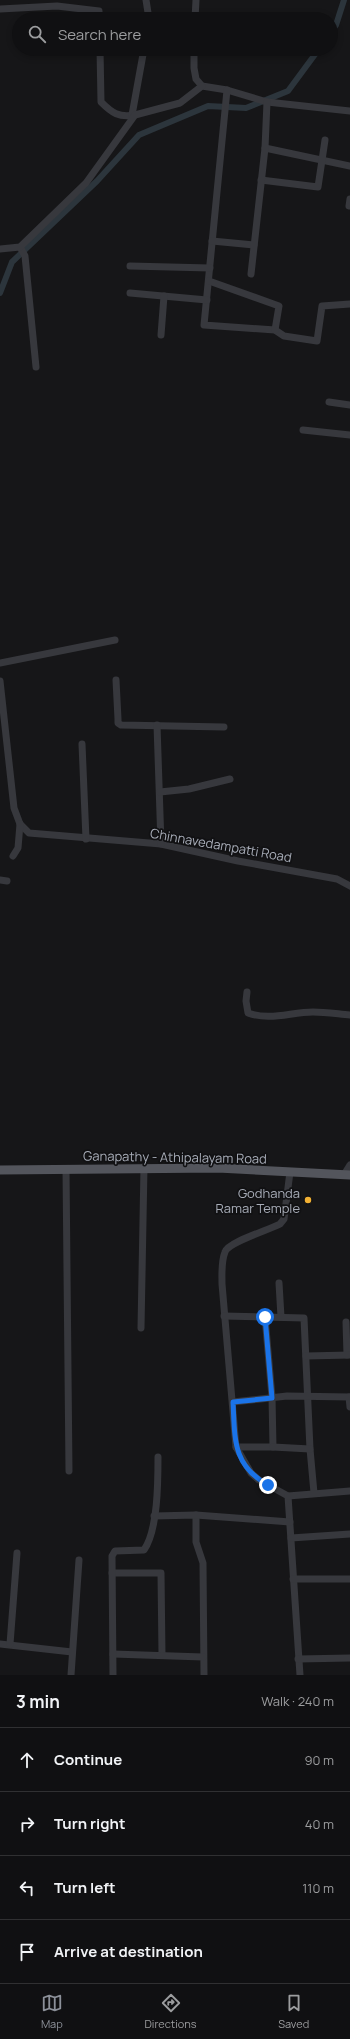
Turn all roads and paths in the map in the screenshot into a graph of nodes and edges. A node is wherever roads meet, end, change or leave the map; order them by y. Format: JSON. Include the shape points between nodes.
{"nodes":[{"id":1,"x":146,"y":0,"type":"edge"},
{"id":2,"x":196,"y":0,"type":"edge"},
{"id":3,"x":0,"y":9,"type":"edge"},
{"id":4,"x":99,"y":12,"type":"edge"},
{"id":5,"x":148,"y":12,"type":"edge"},
{"id":6,"x":195,"y":12,"type":"edge"},
{"id":7,"x":100,"y":56,"type":"edge"},
{"id":8,"x":143,"y":56,"type":"edge"},
{"id":9,"x":194,"y":56,"type":"edge"},
{"id":10,"x":202,"y":86,"type":"junction"},
{"id":11,"x":226,"y":92,"type":"junction"},
{"id":12,"x":267,"y":102,"type":"junction"},
{"id":13,"x":350,"y":111,"type":"edge"},
{"id":14,"x":134,"y":115,"type":"junction"},
{"id":15,"x":325,"y":140,"type":"dead end"},
{"id":16,"x":264,"y":148,"type":"junction"},
{"id":17,"x":322,"y":160,"type":"junction"},
{"id":18,"x":350,"y":166,"type":"edge"},
{"id":19,"x":261,"y":180,"type":"junction"},
{"id":20,"x":212,"y":241,"type":"junction"},
{"id":21,"x":254,"y":245,"type":"junction"},
{"id":22,"x":20,"y":247,"type":"junction"},
{"id":23,"x":0,"y":249,"type":"edge"},
{"id":24,"x":130,"y":266,"type":"dead end"},
{"id":25,"x":210,"y":268,"type":"junction"},
{"id":26,"x":251,"y":274,"type":"dead end"},
{"id":27,"x":209,"y":281,"type":"junction"},
{"id":28,"x":130,"y":293,"type":"dead end"},
{"id":29,"x":164,"y":296,"type":"junction"},
{"id":30,"x":207,"y":300,"type":"junction"},
{"id":31,"x":350,"y":304,"type":"edge"},
{"id":32,"x":275,"y":330,"type":"junction"},
{"id":33,"x":161,"y":335,"type":"dead end"},
{"id":34,"x":36,"y":367,"type":"dead end"},
{"id":35,"x":329,"y":402,"type":"dead end"},
{"id":36,"x":350,"y":405,"type":"edge"},
{"id":37,"x":303,"y":430,"type":"dead end"},
{"id":38,"x":350,"y":435,"type":"edge"},
{"id":39,"x":115,"y":640,"type":"dead end"},
{"id":40,"x":0,"y":663,"type":"edge"},
{"id":41,"x":116,"y":680,"type":"dead end"},
{"id":42,"x":0,"y":681,"type":"edge"},
{"id":43,"x":3,"y":715,"type":"edge"},
{"id":44,"x":157,"y":725,"type":"junction"},
{"id":45,"x":224,"y":727,"type":"dead end"},
{"id":46,"x":82,"y":744,"type":"dead end"},
{"id":47,"x":230,"y":779,"type":"dead end"},
{"id":48,"x":160,"y":792,"type":"junction"},
{"id":49,"x":20,"y":824,"type":"junction"},
{"id":50,"x":86,"y":839,"type":"junction"},
{"id":51,"x":161,"y":844,"type":"junction"},
{"id":52,"x":13,"y":856,"type":"dead end"},
{"id":53,"x":350,"y":886,"type":"edge"},
{"id":54,"x":247,"y":992,"type":"dead end"},
{"id":55,"x":350,"y":1015,"type":"edge"},
{"id":56,"x":144,"y":1168,"type":"junction"},
{"id":57,"x":66,"y":1169,"type":"junction"},
{"id":58,"x":0,"y":1170,"type":"edge"},
{"id":59,"x":348,"y":1171,"type":"edge"},
{"id":60,"x":290,"y":1172,"type":"junction"},
{"id":61,"x":279,"y":1283,"type":"dead end"},
{"id":62,"x":224,"y":1316,"type":"junction"},
{"id":63,"x":265,"y":1317,"type":"junction"},
{"id":64,"x":281,"y":1317,"type":"junction"},
{"id":65,"x":346,"y":1322,"type":"dead end"},
{"id":66,"x":141,"y":1328,"type":"dead end"},
{"id":67,"x":349,"y":1355,"type":"edge"},
{"id":68,"x":306,"y":1356,"type":"junction"},
{"id":69,"x":350,"y":1397,"type":"edge"},
{"id":70,"x":272,"y":1398,"type":"junction"},
{"id":71,"x":307,"y":1398,"type":"junction"},
{"id":72,"x":233,"y":1402,"type":"junction"},
{"id":73,"x":350,"y":1407,"type":"edge"},
{"id":74,"x":236,"y":1447,"type":"junction"},
{"id":75,"x":273,"y":1447,"type":"junction"},
{"id":76,"x":310,"y":1449,"type":"junction"},
{"id":77,"x":158,"y":1457,"type":"dead end"},
{"id":78,"x":69,"y":1471,"type":"dead end"},
{"id":79,"x":350,"y":1491,"type":"edge"},
{"id":80,"x":314,"y":1493,"type":"junction"},
{"id":81,"x":288,"y":1496,"type":"junction"},
{"id":82,"x":196,"y":1515,"type":"junction"},
{"id":83,"x":154,"y":1516,"type":"junction"},
{"id":84,"x":290,"y":1522,"type":"junction"},
{"id":85,"x":350,"y":1534,"type":"edge"},
{"id":86,"x":291,"y":1538,"type":"junction"},
{"id":87,"x":17,"y":1553,"type":"dead end"},
{"id":88,"x":79,"y":1560,"type":"dead end"},
{"id":89,"x":112,"y":1573,"type":"junction"},
{"id":90,"x":293,"y":1579,"type":"junction"},
{"id":91,"x":350,"y":1579,"type":"edge"},
{"id":92,"x":0,"y":1644,"type":"edge"},
{"id":93,"x":10,"y":1644,"type":"junction"},
{"id":94,"x":72,"y":1652,"type":"junction"},
{"id":95,"x":113,"y":1654,"type":"junction"},
{"id":96,"x":162,"y":1655,"type":"junction"},
{"id":97,"x":203,"y":1657,"type":"junction"},
{"id":98,"x":298,"y":1658,"type":"junction"},
{"id":99,"x":350,"y":1658,"type":"edge"},
{"id":100,"x":71,"y":1675,"type":"edge"},
{"id":101,"x":113,"y":1675,"type":"edge"},
{"id":102,"x":204,"y":1675,"type":"edge"},
{"id":103,"x":300,"y":1675,"type":"edge"}],
"edges":[{"from":1,"to":5,"type":"street"},
{"from":2,"to":6,"type":"street"},
{"from":3,"to":4,"type":"street","via":[[57,6]]},
{"from":7,"to":14,"type":"street","via":[[101,102],[114,114],[124,117]]},
{"from":8,"to":14,"type":"street"},
{"from":9,"to":10,"type":"street","via":[[196,79]]},
{"from":10,"to":11,"type":"street"},
{"from":10,"to":14,"type":"street","via":[[180,103]]},
{"from":11,"to":12,"type":"street"},
{"from":11,"to":20,"type":"street"},
{"from":12,"to":13,"type":"street"},
{"from":12,"to":16,"type":"street"},
{"from":14,"to":22,"type":"street","via":[[86,183]]},
{"from":15,"to":17,"type":"street"},
{"from":16,"to":17,"type":"street"},
{"from":16,"to":19,"type":"street"},
{"from":17,"to":18,"type":"street"},
{"from":17,"to":19,"type":"street","via":[[318,187]]},
{"from":19,"to":21,"type":"street"},
{"from":20,"to":21,"type":"street"},
{"from":20,"to":25,"type":"street"},
{"from":21,"to":26,"type":"street"},
{"from":22,"to":23,"type":"street"},
{"from":22,"to":34,"type":"street","via":[[25,256]]},
{"from":24,"to":25,"type":"street"},
{"from":25,"to":27,"type":"street"},
{"from":27,"to":30,"type":"street"},
{"from":27,"to":32,"type":"street","via":[[279,306]]},
{"from":28,"to":29,"type":"street"},
{"from":29,"to":30,"type":"street"},
{"from":29,"to":33,"type":"street"},
{"from":30,"to":32,"type":"street","via":[[204,325]]},
{"from":31,"to":32,"type":"street","via":[[322,306],[317,341],[284,336]]},
{"from":35,"to":36,"type":"street"},
{"from":37,"to":38,"type":"street"},
{"from":39,"to":40,"type":"street"},
{"from":41,"to":44,"type":"street","via":[[118,723]]},
{"from":42,"to":43,"type":"street"},
{"from":43,"to":49,"type":"street","via":[[14,808]]},
{"from":44,"to":45,"type":"street"},
{"from":44,"to":48,"type":"street"},
{"from":46,"to":50,"type":"street"},
{"from":47,"to":48,"type":"street","via":[[189,789]]},
{"from":48,"to":51,"type":"street"},
{"from":49,"to":50,"type":"street","name":"Chinnavedampatti Road","via":[[29,834]]},
{"from":49,"to":52,"type":"street","via":[[18,848]]},
{"from":50,"to":51,"type":"street","name":"Chinnavedampatti Road"},
{"from":51,"to":53,"type":"street","name":"Chinnavedampatti Road","via":[[337,879]]},
{"from":54,"to":55,"type":"street","via":[[248,1013],[257,1016],[313,1012]]},
{"from":56,"to":57,"type":"main road","name":"Ganapathy - Athipalayam Road"},
{"from":56,"to":60,"type":"main road","name":"Ganapathy - Athipalayam Road","via":[[218,1168]]},
{"from":56,"to":66,"type":"street"},
{"from":57,"to":58,"type":"main road","name":"Ganapathy - Athipalayam Road"},
{"from":57,"to":78,"type":"street"},
{"from":59,"to":60,"type":"main road","name":"Ganapathy - Athipalayam Road"},
{"from":60,"to":62,"type":"street","via":[[287,1205],[284,1219],[280,1224],[232,1244],[225,1251],[222,1264]]},
{"from":61,"to":64,"type":"street"},
{"from":62,"to":63,"type":"street"},
{"from":62,"to":72,"type":"street"},
{"from":63,"to":64,"type":"street"},
{"from":63,"to":70,"type":"street"},
{"from":64,"to":68,"type":"street","via":[[304,1318]]},
{"from":65,"to":67,"type":"street"},
{"from":67,"to":68,"type":"street"},
{"from":68,"to":71,"type":"street"},
{"from":69,"to":71,"type":"street"},
{"from":69,"to":73,"type":"street"},
{"from":70,"to":71,"type":"street"},
{"from":70,"to":72,"type":"street"},
{"from":70,"to":75,"type":"street"},
{"from":71,"to":76,"type":"street"},
{"from":72,"to":74,"type":"street"},
{"from":74,"to":75,"type":"street"},
{"from":74,"to":81,"type":"street","via":[[251,1473]]},
{"from":75,"to":76,"type":"street"},
{"from":76,"to":80,"type":"street"},
{"from":77,"to":83,"type":"street","via":[[158,1487]]},
{"from":79,"to":80,"type":"street"},
{"from":80,"to":81,"type":"street"},
{"from":81,"to":84,"type":"street"},
{"from":82,"to":83,"type":"street"},
{"from":82,"to":84,"type":"street"},
{"from":82,"to":97,"type":"street","via":[[196,1542],[202,1563]]},
{"from":83,"to":89,"type":"street","via":[[150,1541],[144,1550],[115,1551],[112,1556]]},
{"from":84,"to":86,"type":"street"},
{"from":85,"to":86,"type":"street"},
{"from":86,"to":90,"type":"street"},
{"from":87,"to":93,"type":"street"},
{"from":88,"to":94,"type":"street"},
{"from":89,"to":95,"type":"street"},
{"from":89,"to":96,"type":"street","via":[[161,1573]]},
{"from":90,"to":91,"type":"street"},
{"from":90,"to":98,"type":"street"},
{"from":92,"to":93,"type":"street"},
{"from":93,"to":94,"type":"street"},
{"from":94,"to":100,"type":"street"},
{"from":95,"to":96,"type":"street"},
{"from":95,"to":101,"type":"street"},
{"from":96,"to":97,"type":"street"},
{"from":97,"to":102,"type":"street"},
{"from":98,"to":99,"type":"street"},
{"from":98,"to":103,"type":"street"}]}
